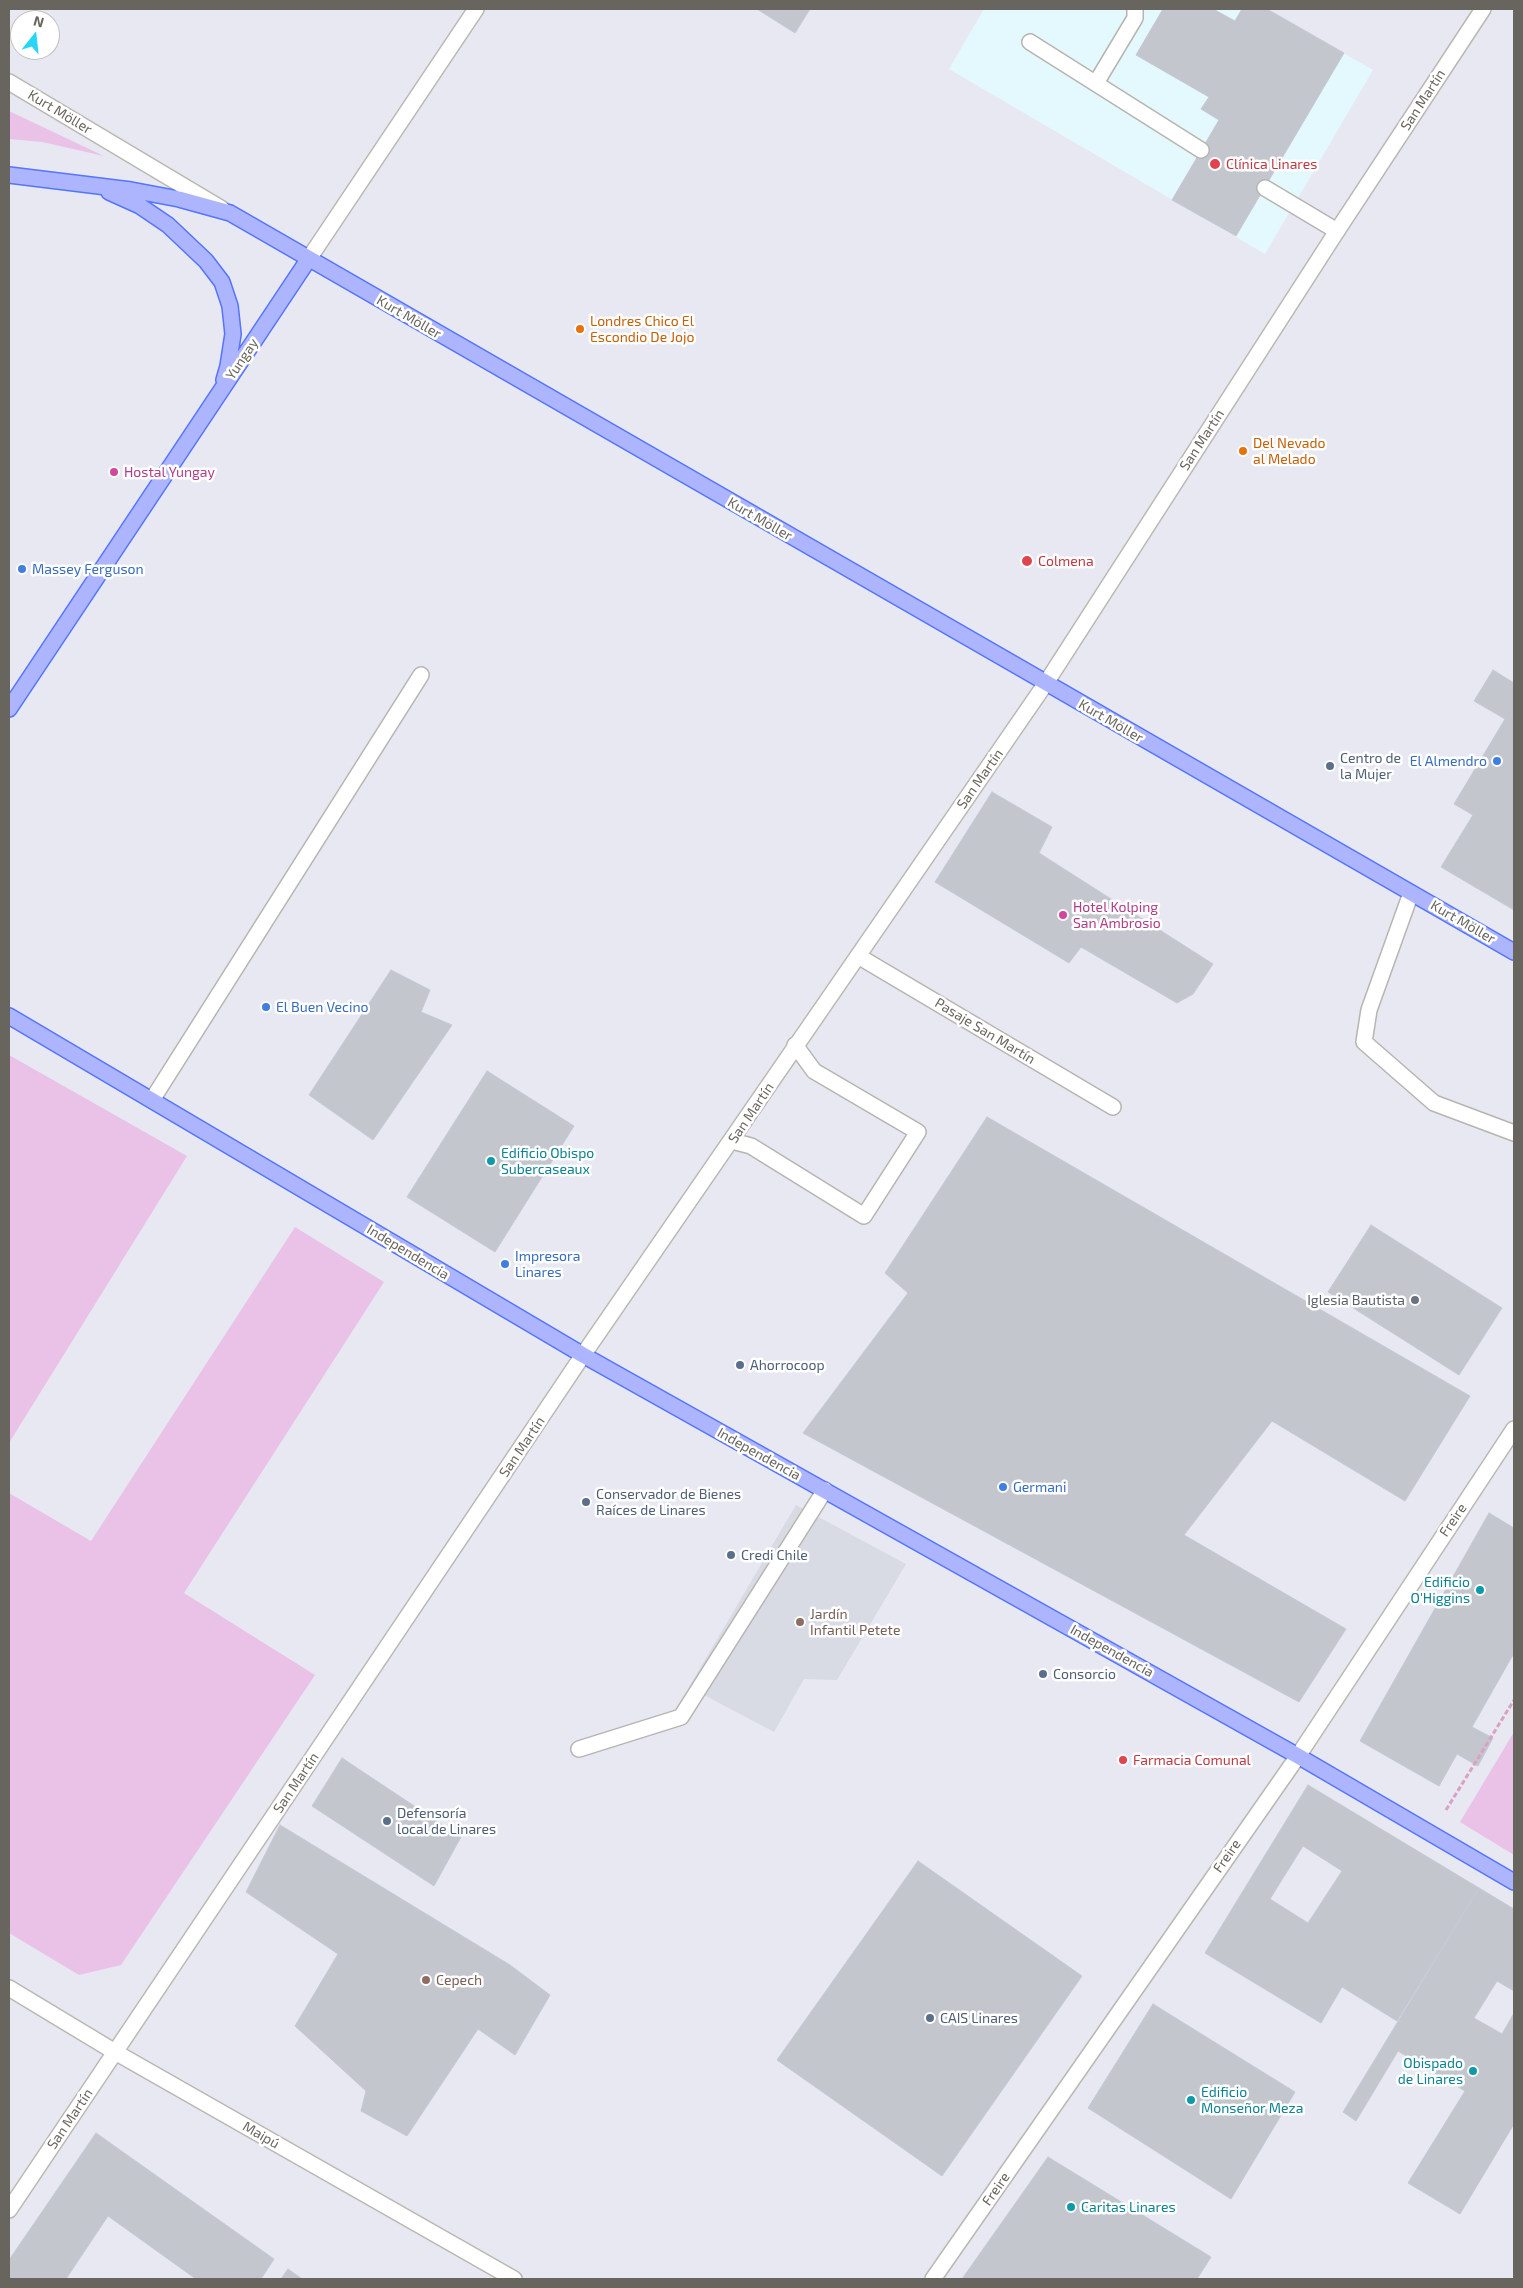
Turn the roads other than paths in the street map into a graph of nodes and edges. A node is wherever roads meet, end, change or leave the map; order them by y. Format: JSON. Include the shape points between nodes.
{"nodes":[{"id":1,"x":476,"y":9,"type":"edge"},
{"id":2,"x":1135,"y":9,"type":"edge"},
{"id":3,"x":1483,"y":9,"type":"edge"},
{"id":4,"x":1030,"y":42,"type":"dead end"},
{"id":5,"x":9,"y":82,"type":"edge"},
{"id":6,"x":1096,"y":83,"type":"junction"},
{"id":7,"x":1201,"y":150,"type":"dead end"},
{"id":8,"x":9,"y":175,"type":"edge"},
{"id":9,"x":77,"y":182,"type":"junction"},
{"id":10,"x":1265,"y":188,"type":"dead end"},
{"id":11,"x":230,"y":213,"type":"junction"},
{"id":12,"x":1337,"y":231,"type":"junction"},
{"id":13,"x":308,"y":260,"type":"junction"},
{"id":14,"x":220,"y":393,"type":"junction"},
{"id":15,"x":421,"y":675,"type":"dead end"},
{"id":16,"x":1046,"y":683,"type":"junction"},
{"id":17,"x":9,"y":709,"type":"edge"},
{"id":18,"x":1411,"y":893,"type":"junction"},
{"id":19,"x":1514,"y":952,"type":"edge"},
{"id":20,"x":858,"y":956,"type":"junction"},
{"id":21,"x":9,"y":1016,"type":"edge"},
{"id":22,"x":796,"y":1045,"type":"junction"},
{"id":23,"x":152,"y":1100,"type":"junction"},
{"id":24,"x":1113,"y":1106,"type":"dead end"},
{"id":25,"x":1514,"y":1133,"type":"edge"},
{"id":26,"x":732,"y":1141,"type":"junction"},
{"id":27,"x":583,"y":1355,"type":"junction"},
{"id":28,"x":1514,"y":1428,"type":"edge"},
{"id":29,"x":825,"y":1490,"type":"junction"},
{"id":30,"x":579,"y":1749,"type":"dead end"},
{"id":31,"x":1298,"y":1756,"type":"junction"},
{"id":32,"x":1514,"y":1882,"type":"edge"},
{"id":33,"x":9,"y":1988,"type":"edge"},
{"id":34,"x":115,"y":2052,"type":"junction"},
{"id":35,"x":9,"y":2210,"type":"edge"},
{"id":36,"x":514,"y":2279,"type":"edge"},
{"id":37,"x":934,"y":2279,"type":"edge"}],
"edges":[{"from":1,"to":13,"type":"street","name":"Yungay"},
{"from":2,"to":6,"type":"street","via":[[1135,18]]},
{"from":3,"to":12,"type":"street","name":"San Martín"},
{"from":4,"to":6,"type":"street"},
{"from":5,"to":11,"type":"street","name":"Kurt Möller"},
{"from":6,"to":7,"type":"street"},
{"from":8,"to":9,"type":"main road"},
{"from":9,"to":11,"type":"main road","via":[[179,199]]},
{"from":9,"to":14,"type":"main road","via":[[125,199],[168,224],[206,261],[222,282],[230,306],[232,334]]},
{"from":10,"to":12,"type":"street"},
{"from":11,"to":13,"type":"main road","name":"Kurt Möller"},
{"from":12,"to":16,"type":"street","name":"San Martín"},
{"from":13,"to":14,"type":"main road","name":"Yungay"},
{"from":13,"to":16,"type":"main road","name":"Kurt Möller"},
{"from":14,"to":17,"type":"main road","name":"Yungay"},
{"from":15,"to":23,"type":"street"},
{"from":16,"to":18,"type":"main road","name":"Kurt Möller"},
{"from":16,"to":20,"type":"street","name":"San Martín"},
{"from":18,"to":19,"type":"main road","name":"Kurt Möller"},
{"from":18,"to":25,"type":"street","via":[[1369,1010],[1364,1042],[1434,1103]]},
{"from":20,"to":22,"type":"street","name":"San Martín"},
{"from":20,"to":24,"type":"street","name":"Pasaje San Martín"},
{"from":21,"to":23,"type":"main road","name":"Independencia"},
{"from":22,"to":26,"type":"street","name":"San Martín"},
{"from":22,"to":26,"type":"street","via":[[814,1071],[918,1132],[864,1216],[751,1146]]},
{"from":23,"to":27,"type":"main road","name":"Independencia"},
{"from":26,"to":27,"type":"street","name":"San Martín"},
{"from":27,"to":29,"type":"main road","name":"Independencia"},
{"from":27,"to":34,"type":"street","name":"San Martín"},
{"from":28,"to":31,"type":"street","name":"Freire"},
{"from":29,"to":30,"type":"street","via":[[681,1717]]},
{"from":29,"to":31,"type":"main road","name":"Independencia"},
{"from":31,"to":32,"type":"main road","name":"Independencia"},
{"from":31,"to":37,"type":"street","name":"Freire"},
{"from":33,"to":34,"type":"street","name":"Maipú"},
{"from":34,"to":35,"type":"street","name":"San Martín"},
{"from":34,"to":36,"type":"street","name":"Maipú"}]}
